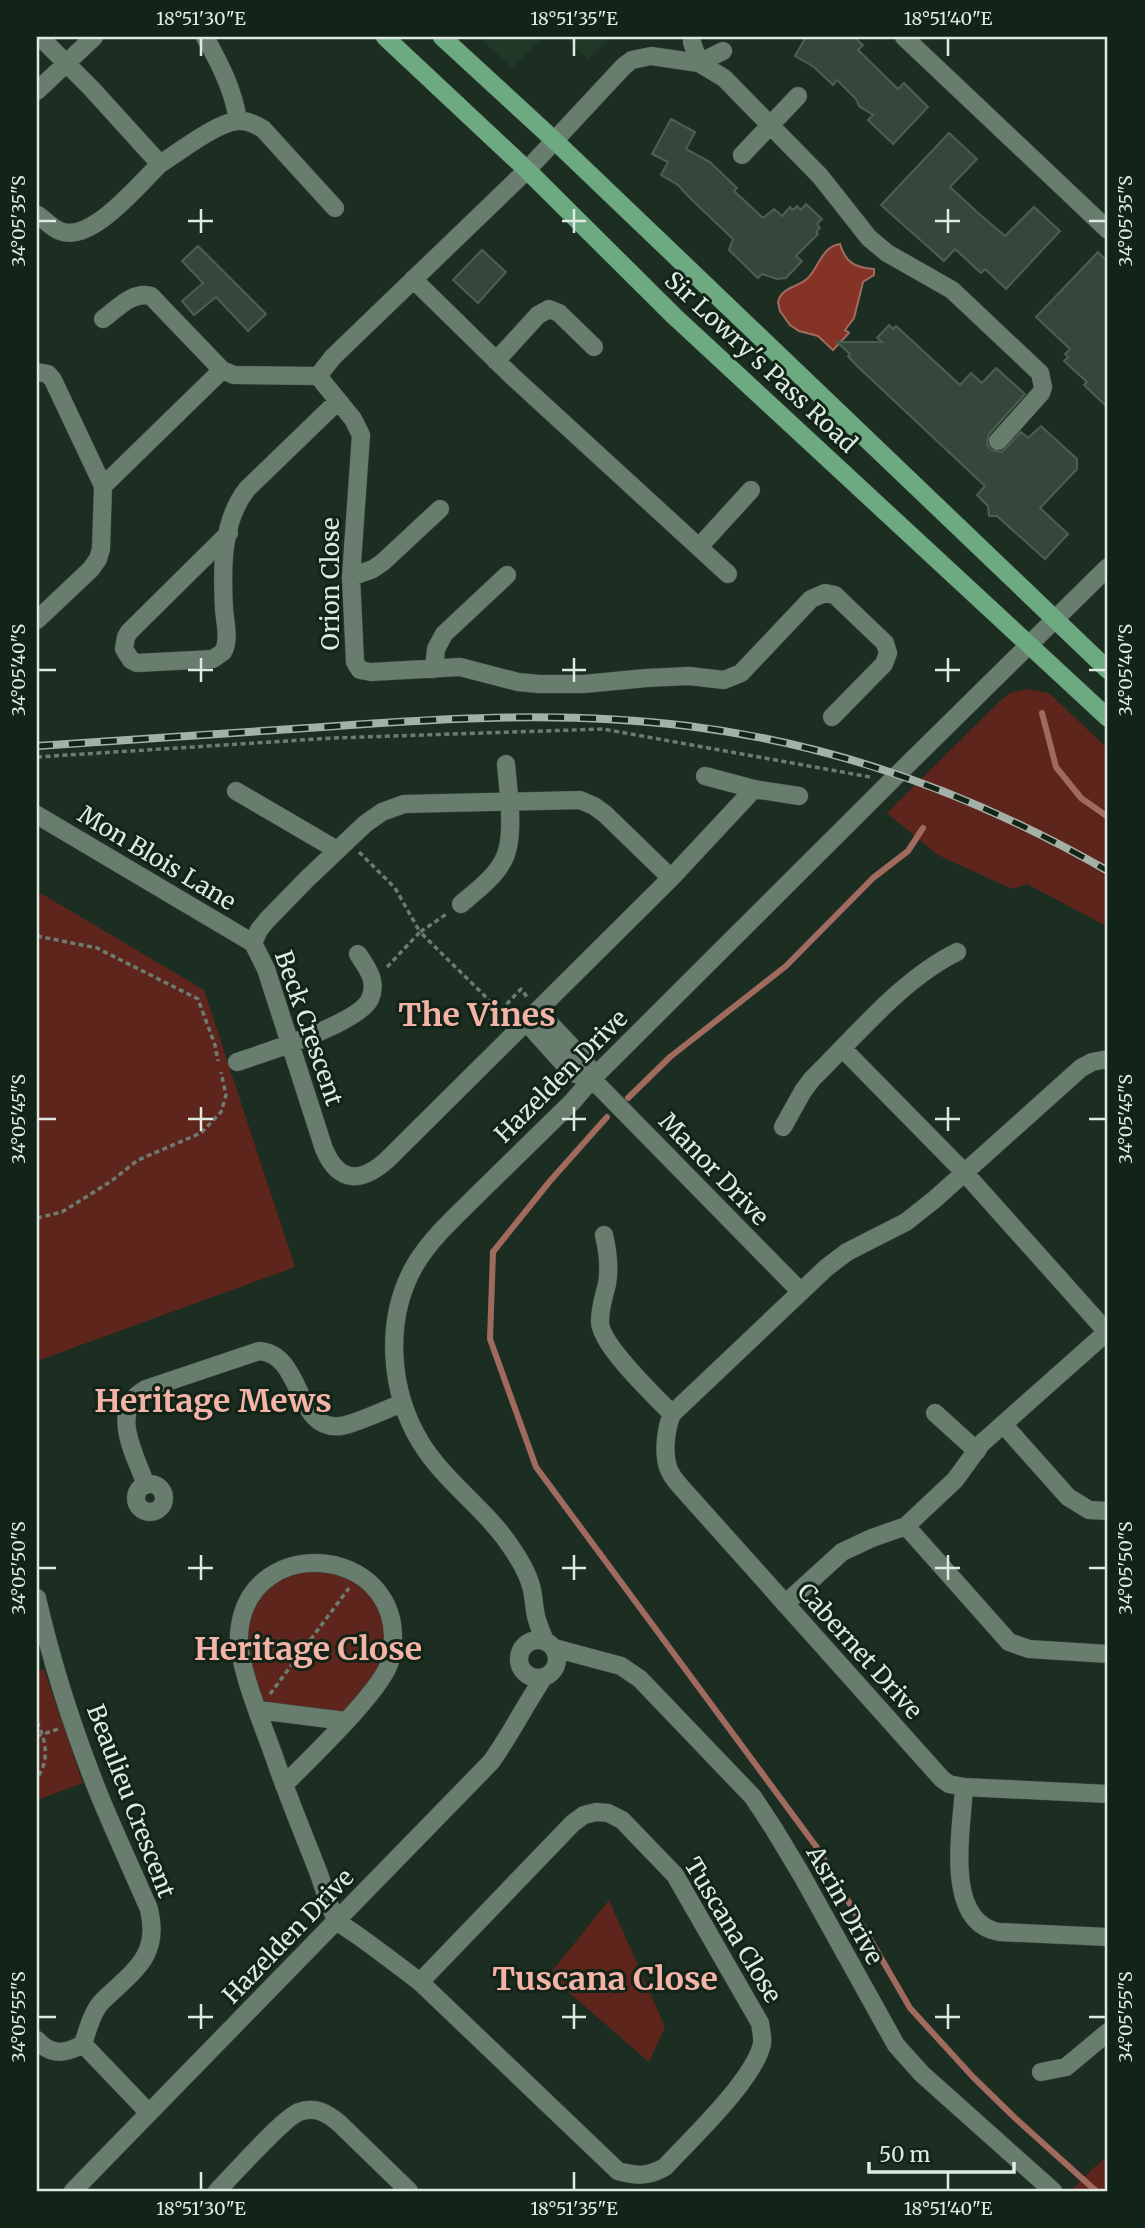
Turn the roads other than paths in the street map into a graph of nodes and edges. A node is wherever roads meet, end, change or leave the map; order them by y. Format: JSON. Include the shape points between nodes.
{"nodes":[{"id":1,"x":40,"y":37,"type":"edge"},
{"id":2,"x":94,"y":37,"type":"edge"},
{"id":3,"x":205,"y":37,"type":"edge"},
{"id":4,"x":386,"y":37,"type":"edge"},
{"id":5,"x":442,"y":37,"type":"edge"},
{"id":6,"x":904,"y":37,"type":"edge"},
{"id":7,"x":692,"y":42,"type":"dead end"},
{"id":8,"x":723,"y":51,"type":"dead end"},
{"id":9,"x":699,"y":63,"type":"junction"},
{"id":10,"x":66,"y":64,"type":"junction"},
{"id":11,"x":37,"y":92,"type":"edge"},
{"id":12,"x":798,"y":96,"type":"dead end"},
{"id":13,"x":239,"y":120,"type":"junction"},
{"id":14,"x":770,"y":126,"type":"junction"},
{"id":15,"x":554,"y":141,"type":"junction"},
{"id":16,"x":741,"y":155,"type":"dead end"},
{"id":17,"x":160,"y":164,"type":"junction"},
{"id":18,"x":527,"y":170,"type":"junction"},
{"id":19,"x":335,"y":208,"type":"dead end"},
{"id":20,"x":38,"y":215,"type":"edge"},
{"id":21,"x":1108,"y":230,"type":"edge"},
{"id":22,"x":413,"y":279,"type":"junction"},
{"id":23,"x":103,"y":319,"type":"dead end"},
{"id":24,"x":594,"y":347,"type":"dead end"},
{"id":25,"x":496,"y":360,"type":"junction"},
{"id":26,"x":222,"y":370,"type":"junction"},
{"id":27,"x":37,"y":372,"type":"edge"},
{"id":28,"x":317,"y":376,"type":"junction"},
{"id":29,"x":338,"y":401,"type":"junction"},
{"id":30,"x":998,"y":441,"type":"dead end"},
{"id":31,"x":103,"y":486,"type":"junction"},
{"id":32,"x":751,"y":490,"type":"dead end"},
{"id":33,"x":440,"y":509,"type":"dead end"},
{"id":34,"x":229,"y":533,"type":"junction"},
{"id":35,"x":699,"y":547,"type":"junction"},
{"id":36,"x":1108,"y":568,"type":"edge"},
{"id":37,"x":728,"y":574,"type":"dead end"},
{"id":38,"x":506,"y":575,"type":"dead end"},
{"id":39,"x":351,"y":577,"type":"junction"},
{"id":40,"x":37,"y":620,"type":"edge"},
{"id":41,"x":1054,"y":620,"type":"junction"},
{"id":42,"x":1028,"y":645,"type":"junction"},
{"id":43,"x":435,"y":668,"type":"junction"},
{"id":44,"x":1108,"y":670,"type":"edge"},
{"id":45,"x":832,"y":717,"type":"dead end"},
{"id":46,"x":1108,"y":718,"type":"edge"},
{"id":47,"x":506,"y":764,"type":"dead end"},
{"id":48,"x":705,"y":776,"type":"dead end"},
{"id":49,"x":754,"y":789,"type":"junction"},
{"id":50,"x":236,"y":791,"type":"dead end"},
{"id":51,"x":799,"y":796,"type":"dead end"},
{"id":52,"x":509,"y":802,"type":"junction"},
{"id":53,"x":37,"y":815,"type":"edge"},
{"id":54,"x":337,"y":850,"type":"junction"},
{"id":55,"x":671,"y":878,"type":"junction"},
{"id":56,"x":461,"y":904,"type":"road end"},
{"id":57,"x":253,"y":943,"type":"junction"},
{"id":58,"x":957,"y":952,"type":"dead end"},
{"id":59,"x":358,"y":954,"type":"dead end"},
{"id":60,"x":533,"y":1017,"type":"junction"},
{"id":61,"x":291,"y":1044,"type":"junction"},
{"id":62,"x":844,"y":1049,"type":"junction"},
{"id":63,"x":1105,"y":1059,"type":"edge"},
{"id":64,"x":237,"y":1062,"type":"dead end"},
{"id":65,"x":592,"y":1079,"type":"junction"},
{"id":66,"x":783,"y":1127,"type":"dead end"},
{"id":67,"x":964,"y":1172,"type":"junction"},
{"id":68,"x":604,"y":1236,"type":"dead end"},
{"id":69,"x":801,"y":1292,"type":"junction"},
{"id":70,"x":1108,"y":1331,"type":"edge"},
{"id":71,"x":402,"y":1403,"type":"junction"},
{"id":72,"x":935,"y":1413,"type":"dead end"},
{"id":73,"x":672,"y":1414,"type":"junction"},
{"id":74,"x":1003,"y":1424,"type":"junction"},
{"id":75,"x":977,"y":1451,"type":"junction"},
{"id":76,"x":146,"y":1485,"type":"dead end"},
{"id":77,"x":1108,"y":1511,"type":"edge"},
{"id":78,"x":906,"y":1526,"type":"junction"},
{"id":79,"x":37,"y":1598,"type":"edge"},
{"id":80,"x":785,"y":1604,"type":"junction"},
{"id":81,"x":543,"y":1643,"type":"junction"},
{"id":82,"x":1108,"y":1654,"type":"edge"},
{"id":83,"x":586,"y":1658,"type":"junction"},
{"id":84,"x":523,"y":1672,"type":"junction"},
{"id":85,"x":550,"y":1672,"type":"junction"},
{"id":86,"x":524,"y":1705,"type":"junction"},
{"id":87,"x":258,"y":1710,"type":"junction"},
{"id":88,"x":345,"y":1721,"type":"junction"},
{"id":89,"x":284,"y":1784,"type":"junction"},
{"id":90,"x":964,"y":1787,"type":"junction"},
{"id":91,"x":1108,"y":1794,"type":"edge"},
{"id":92,"x":337,"y":1920,"type":"junction"},
{"id":93,"x":1108,"y":1937,"type":"edge"},
{"id":94,"x":421,"y":1982,"type":"junction"},
{"id":95,"x":1108,"y":2032,"type":"edge"},
{"id":96,"x":37,"y":2040,"type":"edge"},
{"id":97,"x":83,"y":2044,"type":"junction"},
{"id":98,"x":1041,"y":2072,"type":"dead end"},
{"id":99,"x":149,"y":2113,"type":"junction"},
{"id":100,"x":73,"y":2191,"type":"edge"},
{"id":101,"x":217,"y":2191,"type":"edge"},
{"id":102,"x":409,"y":2191,"type":"edge"},
{"id":103,"x":1053,"y":2191,"type":"edge"}],
"edges":[{"from":1,"to":10,"type":"street"},
{"from":2,"to":10,"type":"street"},
{"from":3,"to":13,"type":"street","via":[[228,79]]},
{"from":4,"to":18,"type":"main road","name":"Sir Lowry's Pass Road"},
{"from":5,"to":15,"type":"main road","name":"Sir Lowry's Pass Road"},
{"from":6,"to":21,"type":"street"},
{"from":7,"to":9,"type":"street"},
{"from":8,"to":9,"type":"street"},
{"from":9,"to":14,"type":"street","via":[[724,78]]},
{"from":9,"to":15,"type":"street","via":[[651,56],[632,60]]},
{"from":10,"to":11,"type":"street"},
{"from":10,"to":17,"type":"street"},
{"from":12,"to":14,"type":"street"},
{"from":13,"to":17,"type":"street"},
{"from":13,"to":19,"type":"street","via":[[263,129]]},
{"from":14,"to":16,"type":"street"},
{"from":14,"to":30,"type":"street","via":[[820,176],[869,238],[952,290],[1040,373],[1041,393]]},
{"from":15,"to":18,"type":"street"},
{"from":15,"to":41,"type":"main road","name":"Sir Lowry's Pass Road"},
{"from":17,"to":20,"type":"street","via":[[105,218],[85,230],[59,231]]},
{"from":18,"to":22,"type":"street"},
{"from":18,"to":42,"type":"main road","name":"Sir Lowry's Pass Road","via":[[674,316]]},
{"from":22,"to":25,"type":"street"},
{"from":22,"to":28,"type":"street"},
{"from":23,"to":26,"type":"street","via":[[136,296],[151,296]]},
{"from":24,"to":25,"type":"street","via":[[549,309]]},
{"from":25,"to":35,"type":"street"},
{"from":26,"to":28,"type":"street","via":[[234,375]]},
{"from":26,"to":31,"type":"street"},
{"from":27,"to":31,"type":"street","via":[[54,380]]},
{"from":28,"to":29,"type":"street","name":"Orion Close"},
{"from":29,"to":34,"type":"street","via":[[247,489],[236,504]]},
{"from":29,"to":39,"type":"street","name":"Orion Close","via":[[358,426],[362,442]]},
{"from":31,"to":40,"type":"street","via":[[98,559]]},
{"from":32,"to":35,"type":"street"},
{"from":33,"to":39,"type":"street","via":[[383,562]]},
{"from":34,"to":34,"type":"street","via":[[222,570],[227,640],[223,652],[213,660],[143,664],[131,660],[124,649],[125,637]]},
{"from":35,"to":37,"type":"street"},
{"from":36,"to":41,"type":"street","name":"Hazelden Drive"},
{"from":38,"to":43,"type":"street","via":[[444,634],[436,649]]},
{"from":39,"to":43,"type":"street","name":"Orion Close","via":[[355,662],[360,670]]},
{"from":41,"to":42,"type":"street","name":"Hazelden Drive"},
{"from":41,"to":44,"type":"main road","name":"Sir Lowry's Pass Road"},
{"from":42,"to":46,"type":"main road","name":"Sir Lowry's Pass Road"},
{"from":42,"to":65,"type":"street","name":"Hazelden Drive"},
{"from":43,"to":45,"type":"street","name":"Orion Close","via":[[460,667],[539,684],[679,677],[723,680],[741,673],[811,599],[825,593],[839,599],[885,643],[888,653],[884,664]]},
{"from":47,"to":52,"type":"street"},
{"from":48,"to":49,"type":"street"},
{"from":49,"to":51,"type":"street"},
{"from":49,"to":55,"type":"street"},
{"from":50,"to":54,"type":"street"},
{"from":52,"to":54,"type":"street","name":"Beck Crescent","via":[[404,804],[382,812]]},
{"from":52,"to":55,"type":"street","name":"Beck Crescent","via":[[580,800],[594,806]]},
{"from":52,"to":56,"type":"street","via":[[505,859]]},
{"from":53,"to":57,"type":"street","name":"Mon Blois Lane"},
{"from":54,"to":57,"type":"street","name":"Beck Crescent","via":[[268,920]]},
{"from":55,"to":60,"type":"street","name":"Beck Crescent"},
{"from":57,"to":61,"type":"street","name":"Beck Crescent"},
{"from":58,"to":62,"type":"street","via":[[908,984]]},
{"from":59,"to":61,"type":"street","via":[[371,973],[370,1002],[343,1021]]},
{"from":60,"to":61,"type":"street","name":"Beck Crescent","via":[[374,1172],[360,1176],[345,1175],[328,1160]]},
{"from":60,"to":65,"type":"street","via":[[586,1062]]},
{"from":61,"to":64,"type":"street"},
{"from":62,"to":66,"type":"street","via":[[803,1091]]},
{"from":62,"to":67,"type":"street"},
{"from":63,"to":67,"type":"street","via":[[1081,1068]]},
{"from":65,"to":69,"type":"street","name":"Manor Drive"},
{"from":65,"to":71,"type":"street","name":"Hazelden Drive","via":[[445,1227],[414,1267],[399,1306],[394,1341]]},
{"from":67,"to":69,"type":"street","via":[[906,1222],[848,1252]]},
{"from":67,"to":70,"type":"street"},
{"from":68,"to":73,"type":"street","via":[[609,1260],[600,1321],[603,1337]]},
{"from":69,"to":73,"type":"street"},
{"from":70,"to":74,"type":"street"},
{"from":71,"to":76,"type":"street","via":[[341,1426],[327,1425],[310,1413],[279,1358],[259,1351],[135,1395],[125,1421]]},
{"from":71,"to":81,"type":"street","name":"Hazelden Drive","via":[[437,1465],[512,1548],[532,1588]]},
{"from":72,"to":75,"type":"street"},
{"from":73,"to":80,"type":"street","name":"Cabernet Drive","via":[[667,1457],[672,1476]]},
{"from":74,"to":75,"type":"street"},
{"from":74,"to":77,"type":"street","via":[[1068,1497],[1089,1510]]},
{"from":75,"to":78,"type":"street","via":[[955,1480]]},
{"from":78,"to":80,"type":"street","via":[[842,1552]]},
{"from":78,"to":82,"type":"street","via":[[1009,1642],[1030,1649]]},
{"from":79,"to":97,"type":"street","name":"Beaulieu Crescent","via":[[73,1723],[153,1927],[146,1954],[97,2006]]},
{"from":80,"to":90,"type":"street","name":"Cabernet Drive","via":[[942,1779]]},
{"from":81,"to":83,"type":"street","name":"Asrin Drive"},
{"from":81,"to":84,"type":"street","via":[[524,1645],[518,1658]]},
{"from":81,"to":85,"type":"street","via":[[556,1654]]},
{"from":83,"to":85,"type":"street","name":"Asrin Drive"},
{"from":83,"to":103,"type":"street","name":"Asrin Drive","via":[[621,1666],[640,1679],[753,1797],[896,2045],[922,2074]]},
{"from":84,"to":85,"type":"street","via":[[529,1677]]},
{"from":84,"to":86,"type":"street","name":"Hazelden Drive"},
{"from":85,"to":86,"type":"street","name":"Hazelden Drive"},
{"from":86,"to":92,"type":"street","name":"Hazelden Drive","via":[[491,1762]]},
{"from":87,"to":88,"type":"street"},
{"from":87,"to":88,"type":"street","via":[[243,1668],[239,1634],[247,1604],[278,1571],[303,1563],[334,1563],[360,1574],[378,1592],[393,1634],[390,1663]]},
{"from":87,"to":89,"type":"street"},
{"from":88,"to":89,"type":"street"},
{"from":89,"to":92,"type":"street"},
{"from":90,"to":91,"type":"street","name":"Cabernet Drive"},
{"from":90,"to":93,"type":"street","via":[[960,1885],[980,1925],[999,1932]]},
{"from":92,"to":94,"type":"street","name":"Tuscana Close"},
{"from":92,"to":99,"type":"street","name":"Hazelden Drive"},
{"from":94,"to":94,"type":"street","name":"Tuscana Close","via":[[618,2171],[634,2175],[652,2175],[665,2167],[740,2085],[762,2042],[760,2023],[675,1875],[622,1820],[608,1813],[584,1815],[573,1823]]},
{"from":95,"to":98,"type":"street","via":[[1066,2067]]},
{"from":96,"to":97,"type":"street","via":[[51,2052],[62,2053]]},
{"from":97,"to":99,"type":"street"},
{"from":99,"to":100,"type":"street","name":"Hazelden Drive"},
{"from":101,"to":102,"type":"street","via":[[296,2112],[313,2109],[339,2123]]}]}
